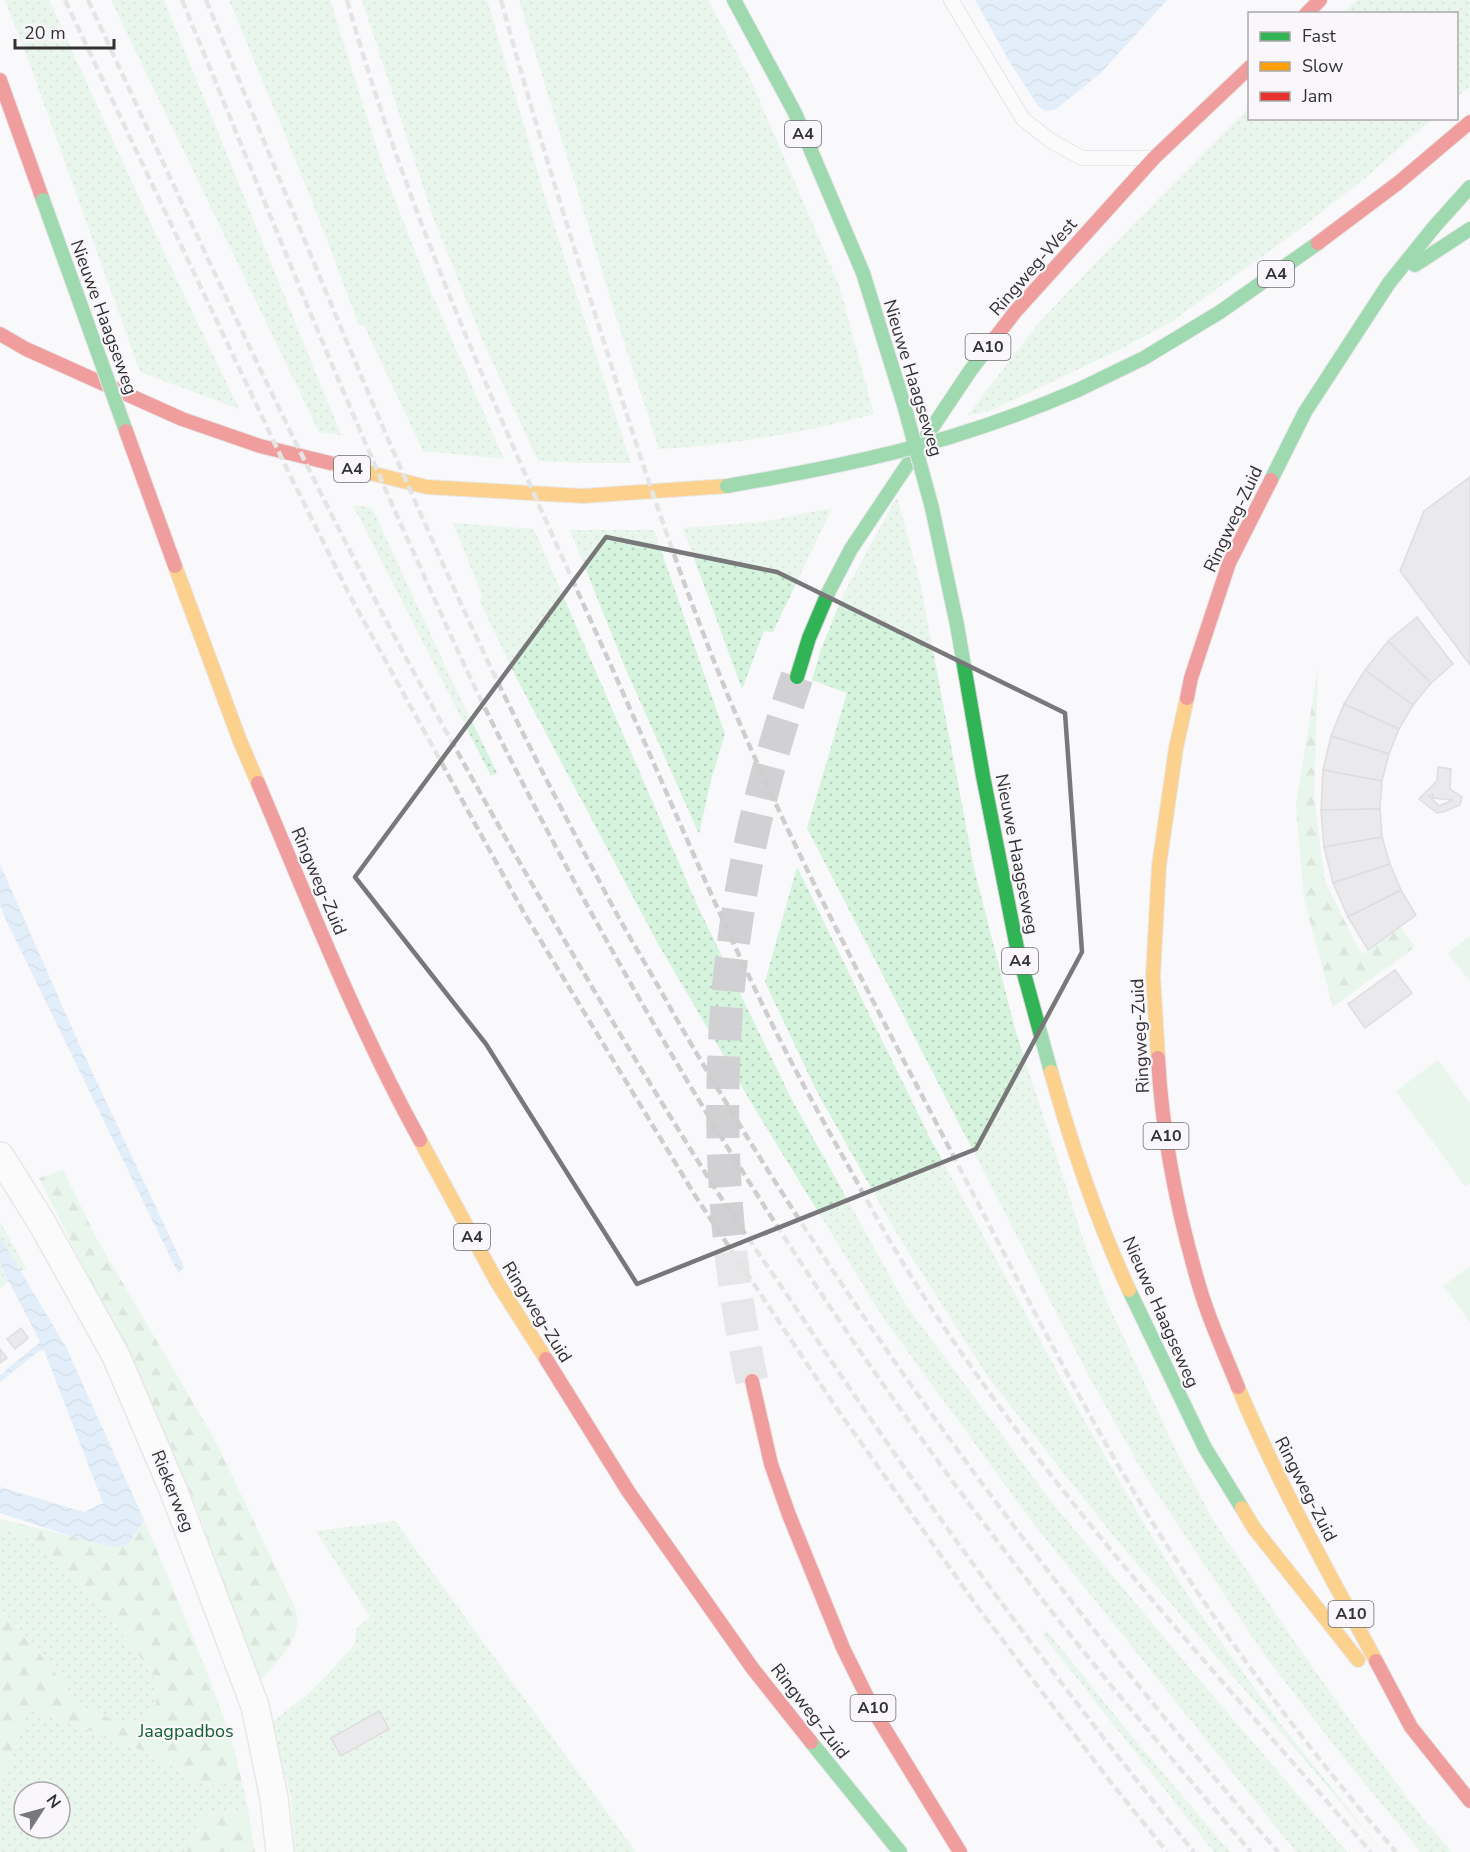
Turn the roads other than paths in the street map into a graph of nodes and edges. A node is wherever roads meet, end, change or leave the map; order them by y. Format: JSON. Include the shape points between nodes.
{"nodes":[{"id":1,"x":734,"y":0,"type":"edge"},
{"id":2,"x":951,"y":0,"type":"edge"},
{"id":3,"x":1320,"y":0,"type":"edge"},
{"id":4,"x":1307,"y":12,"type":"edge"},
{"id":5,"x":1248,"y":69,"type":"edge"},
{"id":6,"x":0,"y":80,"type":"edge"},
{"id":7,"x":1470,"y":122,"type":"edge"},
{"id":8,"x":1154,"y":158,"type":"junction"},
{"id":9,"x":1470,"y":187,"type":"edge"},
{"id":10,"x":1470,"y":229,"type":"edge"},
{"id":11,"x":1389,"y":283,"type":"junction"},
{"id":12,"x":0,"y":334,"type":"edge"},
{"id":13,"x":175,"y":566,"type":"joint"},
{"id":14,"x":797,"y":677,"type":"tunnel mouth"},
{"id":15,"x":0,"y":1156,"type":"edge"},
{"id":16,"x":752,"y":1381,"type":"tunnel mouth"},
{"id":17,"x":1411,"y":1727,"type":"junction"},
{"id":18,"x":1470,"y":1801,"type":"edge"},
{"id":19,"x":280,"y":1852,"type":"edge"},
{"id":20,"x":900,"y":1852,"type":"edge"},
{"id":21,"x":960,"y":1852,"type":"edge"}],
"edges":[{"from":1,"to":17,"type":"highway","name":"Nieuwe Haagseweg","number":"A4","bridge":true,"via":[[795,113],[862,273],[904,405],[932,508],[957,625],[1017,948],[1063,1113],[1100,1218],[1127,1285],[1205,1448],[1254,1528]]},
{"from":2,"to":8,"type":"lane","via":[[1023,119],[1051,141],[1082,158]]},
{"from":3,"to":4,"type":"highway"},
{"from":5,"to":8,"type":"highway","name":"Ringweg-West","number":"A10"},
{"from":6,"to":13,"type":"highway","name":"Nieuwe Haagseweg","number":"A4","bridge":true},
{"from":7,"to":12,"type":"highway","number":"A4","bridge":true,"via":[[1300,257],[1144,358],[1033,410],[962,435],[844,465],[727,486],[583,496],[427,487],[260,446],[182,419]]},
{"from":8,"to":14,"type":"highway","name":"Ringweg-West","number":"A10","via":[[1015,312],[970,371],[851,549],[809,638]]},
{"from":9,"to":11,"type":"highway","number":"A10"},
{"from":10,"to":11,"type":"highway","number":"A10"},
{"from":11,"to":17,"type":"highway","name":"Ringweg-Zuid","number":"A10","via":[[1305,412],[1228,563],[1191,678],[1176,748],[1159,866],[1154,976],[1159,1084],[1169,1159],[1196,1277],[1216,1337],[1291,1502]]},
{"from":13,"to":20,"type":"highway","name":"Ringweg-Zuid","number":"A4","via":[[240,741],[320,930],[393,1091],[497,1282],[628,1491],[740,1650]]},
{"from":15,"to":19,"type":"street","name":"Riekerweg","via":[[116,1356],[173,1489],[255,1706],[274,1798]]},
{"from":16,"to":21,"type":"highway","number":"A10","via":[[771,1464],[843,1648],[875,1713]]},
{"from":17,"to":18,"type":"highway","name":"Ringweg-Zuid","number":"A10"}]}
